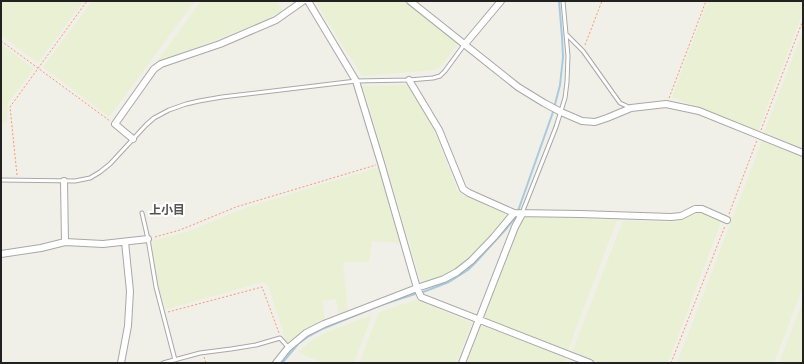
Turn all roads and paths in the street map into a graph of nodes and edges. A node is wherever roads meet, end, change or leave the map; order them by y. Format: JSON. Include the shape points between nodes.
{"nodes":[{"id":1,"x":87,"y":1,"type":"edge"},
{"id":2,"x":303,"y":1,"type":"edge"},
{"id":3,"x":308,"y":1,"type":"edge"},
{"id":4,"x":410,"y":1,"type":"edge"},
{"id":5,"x":501,"y":1,"type":"edge"},
{"id":6,"x":563,"y":1,"type":"edge"},
{"id":7,"x":602,"y":1,"type":"edge"},
{"id":8,"x":706,"y":1,"type":"edge"},
{"id":9,"x":803,"y":20,"type":"edge"},
{"id":10,"x":566,"y":34,"type":"junction"},
{"id":11,"x":1,"y":41,"type":"edge"},
{"id":12,"x":465,"y":44,"type":"junction"},
{"id":13,"x":583,"y":51,"type":"junction"},
{"id":14,"x":38,"y":68,"type":"junction"},
{"id":15,"x":409,"y":80,"type":"junction"},
{"id":16,"x":356,"y":81,"type":"junction"},
{"id":17,"x":666,"y":104,"type":"junction"},
{"id":18,"x":631,"y":108,"type":"junction"},
{"id":19,"x":561,"y":112,"type":"junction"},
{"id":20,"x":115,"y":124,"type":"junction"},
{"id":21,"x":759,"y":135,"type":"junction"},
{"id":22,"x":133,"y":139,"type":"junction"},
{"id":23,"x":803,"y":153,"type":"edge"},
{"id":24,"x":381,"y":164,"type":"junction"},
{"id":25,"x":1,"y":180,"type":"edge"},
{"id":26,"x":17,"y":180,"type":"junction"},
{"id":27,"x":64,"y":181,"type":"junction"},
{"id":28,"x":142,"y":213,"type":"dead end"},
{"id":29,"x":514,"y":213,"type":"junction"},
{"id":30,"x":522,"y":214,"type":"junction"},
{"id":31,"x":727,"y":220,"type":"junction"},
{"id":32,"x":148,"y":238,"type":"junction"},
{"id":33,"x":65,"y":242,"type":"junction"},
{"id":34,"x":125,"y":242,"type":"junction"},
{"id":35,"x":1,"y":254,"type":"edge"},
{"id":36,"x":417,"y":288,"type":"junction"},
{"id":37,"x":163,"y":313,"type":"junction"},
{"id":38,"x":478,"y":320,"type":"junction"},
{"id":39,"x":280,"y":338,"type":"junction"},
{"id":40,"x":288,"y":348,"type":"junction"},
{"id":41,"x":202,"y":352,"type":"junction"},
{"id":42,"x":175,"y":360,"type":"junction"},
{"id":43,"x":278,"y":362,"type":"edge"},
{"id":44,"x":121,"y":363,"type":"edge"},
{"id":45,"x":163,"y":363,"type":"edge"},
{"id":46,"x":206,"y":363,"type":"edge"},
{"id":47,"x":462,"y":363,"type":"edge"},
{"id":48,"x":590,"y":363,"type":"edge"},
{"id":49,"x":671,"y":363,"type":"edge"}],
"edges":[{"from":1,"to":14,"type":"path"},
{"from":2,"to":20,"type":"street","via":[[276,20],[220,44],[161,64],[154,69]]},
{"from":3,"to":16,"type":"street"},
{"from":4,"to":12,"type":"street"},
{"from":5,"to":12,"type":"street"},
{"from":6,"to":10,"type":"lane"},
{"from":7,"to":13,"type":"path"},
{"from":8,"to":17,"type":"path"},
{"from":9,"to":21,"type":"path"},
{"from":10,"to":13,"type":"lane"},
{"from":10,"to":19,"type":"lane","via":[[567,82]]},
{"from":11,"to":14,"type":"path"},
{"from":12,"to":15,"type":"lane","via":[[440,76]]},
{"from":12,"to":19,"type":"street","via":[[518,87]]},
{"from":13,"to":18,"type":"lane","via":[[620,102]]},
{"from":14,"to":20,"type":"path"},
{"from":14,"to":26,"type":"path","via":[[10,107]]},
{"from":15,"to":16,"type":"lane"},
{"from":15,"to":29,"type":"street","via":[[439,130],[463,189]]},
{"from":16,"to":22,"type":"lane","via":[[199,100],[154,118]]},
{"from":16,"to":24,"type":"street"},
{"from":17,"to":18,"type":"street"},
{"from":17,"to":21,"type":"street","via":[[699,112]]},
{"from":18,"to":19,"type":"street","via":[[595,122],[582,121]]},
{"from":19,"to":30,"type":"lane"},
{"from":20,"to":22,"type":"street"},
{"from":21,"to":23,"type":"street"},
{"from":21,"to":31,"type":"path"},
{"from":22,"to":27,"type":"lane","via":[[100,172],[90,178]]},
{"from":24,"to":32,"type":"path","via":[[236,207],[180,230]]},
{"from":24,"to":36,"type":"street"},
{"from":25,"to":26,"type":"lane"},
{"from":26,"to":27,"type":"lane"},
{"from":27,"to":33,"type":"street"},
{"from":28,"to":32,"type":"lane"},
{"from":29,"to":30,"type":"street"},
{"from":29,"to":36,"type":"street","via":[[466,265],[444,280]]},
{"from":30,"to":31,"type":"street","via":[[671,217],[702,209]]},
{"from":30,"to":38,"type":"street"},
{"from":31,"to":49,"type":"path"},
{"from":32,"to":34,"type":"street"},
{"from":32,"to":37,"type":"lane"},
{"from":33,"to":34,"type":"street"},
{"from":33,"to":35,"type":"street"},
{"from":34,"to":44,"type":"street","via":[[130,291],[128,326]]},
{"from":36,"to":38,"type":"street","via":[[421,297]]},
{"from":36,"to":40,"type":"street","via":[[324,324],[306,333]]},
{"from":37,"to":39,"type":"path","via":[[262,287]]},
{"from":37,"to":42,"type":"lane"},
{"from":38,"to":47,"type":"street"},
{"from":38,"to":48,"type":"street"},
{"from":39,"to":40,"type":"lane"},
{"from":39,"to":41,"type":"lane","via":[[256,345]]},
{"from":40,"to":43,"type":"street"},
{"from":41,"to":42,"type":"lane"},
{"from":41,"to":46,"type":"path"},
{"from":42,"to":45,"type":"lane"}]}
